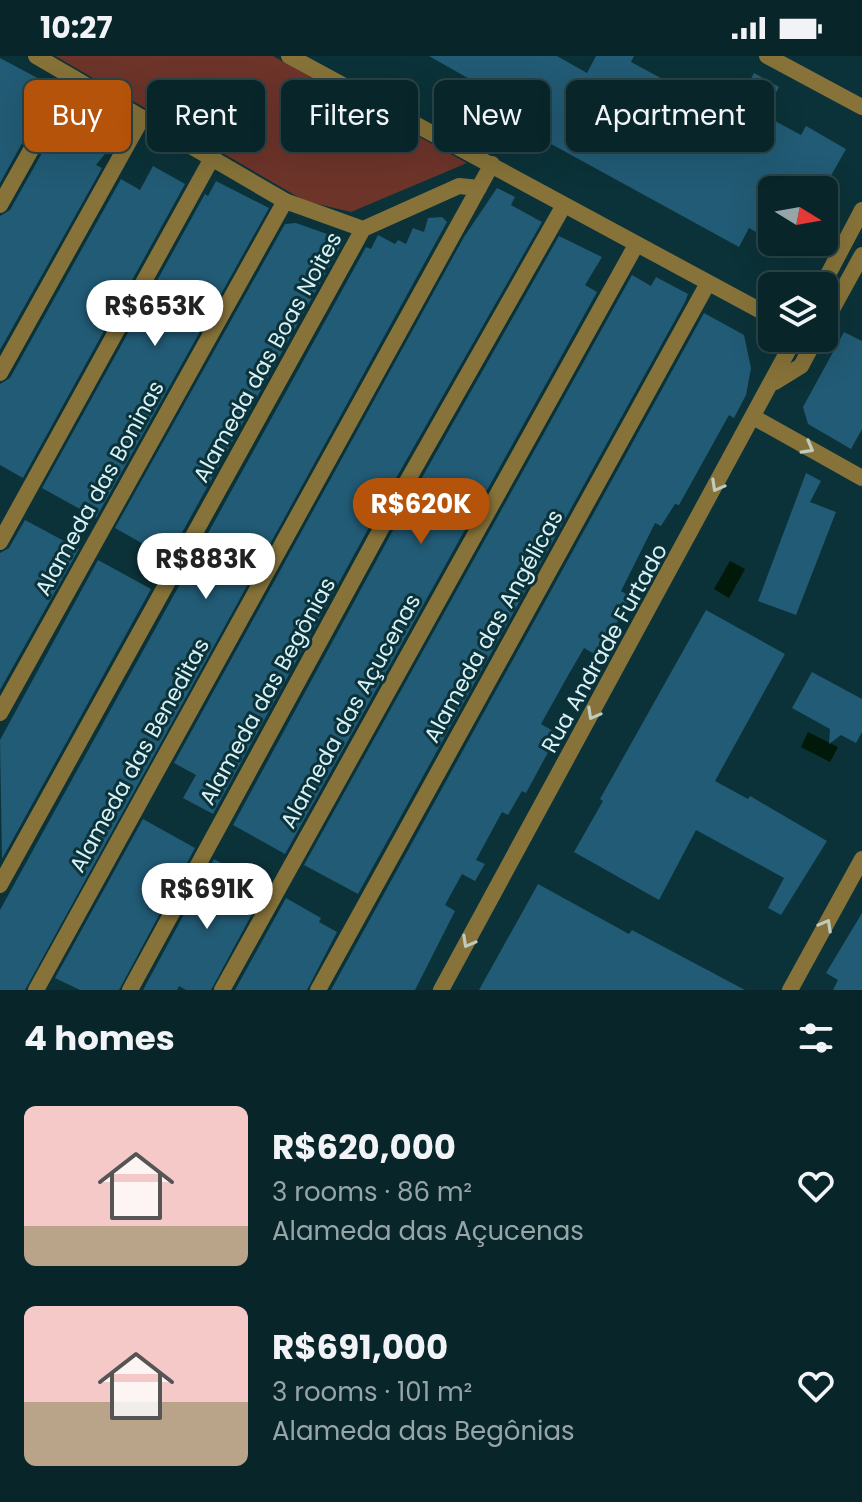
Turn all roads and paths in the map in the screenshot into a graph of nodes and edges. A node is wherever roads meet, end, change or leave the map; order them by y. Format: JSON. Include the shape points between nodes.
{"nodes":[{"id":1,"x":36,"y":56,"type":"edge"},
{"id":2,"x":289,"y":56,"type":"edge"},
{"id":3,"x":767,"y":56,"type":"edge"},
{"id":4,"x":72,"y":77,"type":"junction"},
{"id":5,"x":862,"y":107,"type":"edge"},
{"id":6,"x":142,"y":118,"type":"junction"},
{"id":7,"x":212,"y":158,"type":"junction"},
{"id":8,"x":492,"y":164,"type":"junction"},
{"id":9,"x":479,"y":188,"type":"junction"},
{"id":10,"x":285,"y":201,"type":"junction"},
{"id":11,"x":0,"y":205,"type":"edge"},
{"id":12,"x":564,"y":205,"type":"junction"},
{"id":13,"x":862,"y":210,"type":"edge"},
{"id":14,"x":363,"y":229,"type":"junction"},
{"id":15,"x":636,"y":245,"type":"junction"},
{"id":16,"x":862,"y":255,"type":"edge"},
{"id":17,"x":829,"y":272,"type":"edge"},
{"id":18,"x":708,"y":283,"type":"junction"},
{"id":19,"x":838,"y":299,"type":"edge"},
{"id":20,"x":758,"y":310,"type":"edge"},
{"id":21,"x":788,"y":352,"type":"edge"},
{"id":22,"x":808,"y":352,"type":"edge"},
{"id":23,"x":0,"y":373,"type":"edge"},
{"id":24,"x":772,"y":383,"type":"junction"},
{"id":25,"x":755,"y":418,"type":"junction"},
{"id":26,"x":862,"y":478,"type":"edge"},
{"id":27,"x":0,"y":542,"type":"edge"},
{"id":28,"x":0,"y":713,"type":"edge"},
{"id":29,"x":862,"y":859,"type":"edge"},
{"id":30,"x":0,"y":885,"type":"edge"},
{"id":31,"x":36,"y":990,"type":"edge"},
{"id":32,"x":130,"y":990,"type":"edge"},
{"id":33,"x":222,"y":990,"type":"edge"},
{"id":34,"x":318,"y":990,"type":"edge"},
{"id":35,"x":441,"y":990,"type":"edge"},
{"id":36,"x":790,"y":990,"type":"edge"}],
"edges":[{"from":1,"to":4,"type":"street"},
{"from":2,"to":8,"type":"street"},
{"from":3,"to":5,"type":"street"},
{"from":4,"to":6,"type":"street"},
{"from":4,"to":11,"type":"street"},
{"from":6,"to":7,"type":"street"},
{"from":6,"to":23,"type":"street"},
{"from":7,"to":10,"type":"street"},
{"from":7,"to":27,"type":"street"},
{"from":8,"to":9,"type":"street","name":"Alameda das Beneditas"},
{"from":8,"to":12,"type":"street"},
{"from":9,"to":14,"type":"street","via":[[459,186]]},
{"from":9,"to":31,"type":"street","name":"Alameda das Beneditas"},
{"from":10,"to":14,"type":"street"},
{"from":10,"to":28,"type":"street","name":"Alameda das Boninas"},
{"from":12,"to":15,"type":"street"},
{"from":12,"to":32,"type":"street","name":"Alameda das Begônias"},
{"from":13,"to":17,"type":"street"},
{"from":14,"to":30,"type":"street","name":"Alameda das Boas Noites"},
{"from":15,"to":18,"type":"street"},
{"from":15,"to":33,"type":"street","name":"Alameda das Açucenas"},
{"from":16,"to":19,"type":"street"},
{"from":18,"to":20,"type":"street"},
{"from":18,"to":34,"type":"street","name":"Alameda das Angélicas"},
{"from":21,"to":24,"type":"street"},
{"from":22,"to":24,"type":"street","name":"Rua Andrade Furtado","via":[[801,366]]},
{"from":24,"to":25,"type":"street","name":"Rua Andrade Furtado"},
{"from":25,"to":26,"type":"street","one_way":true},
{"from":25,"to":35,"type":"street","name":"Rua Andrade Furtado","one_way":true},
{"from":36,"to":29,"type":"street","one_way":true}]}
